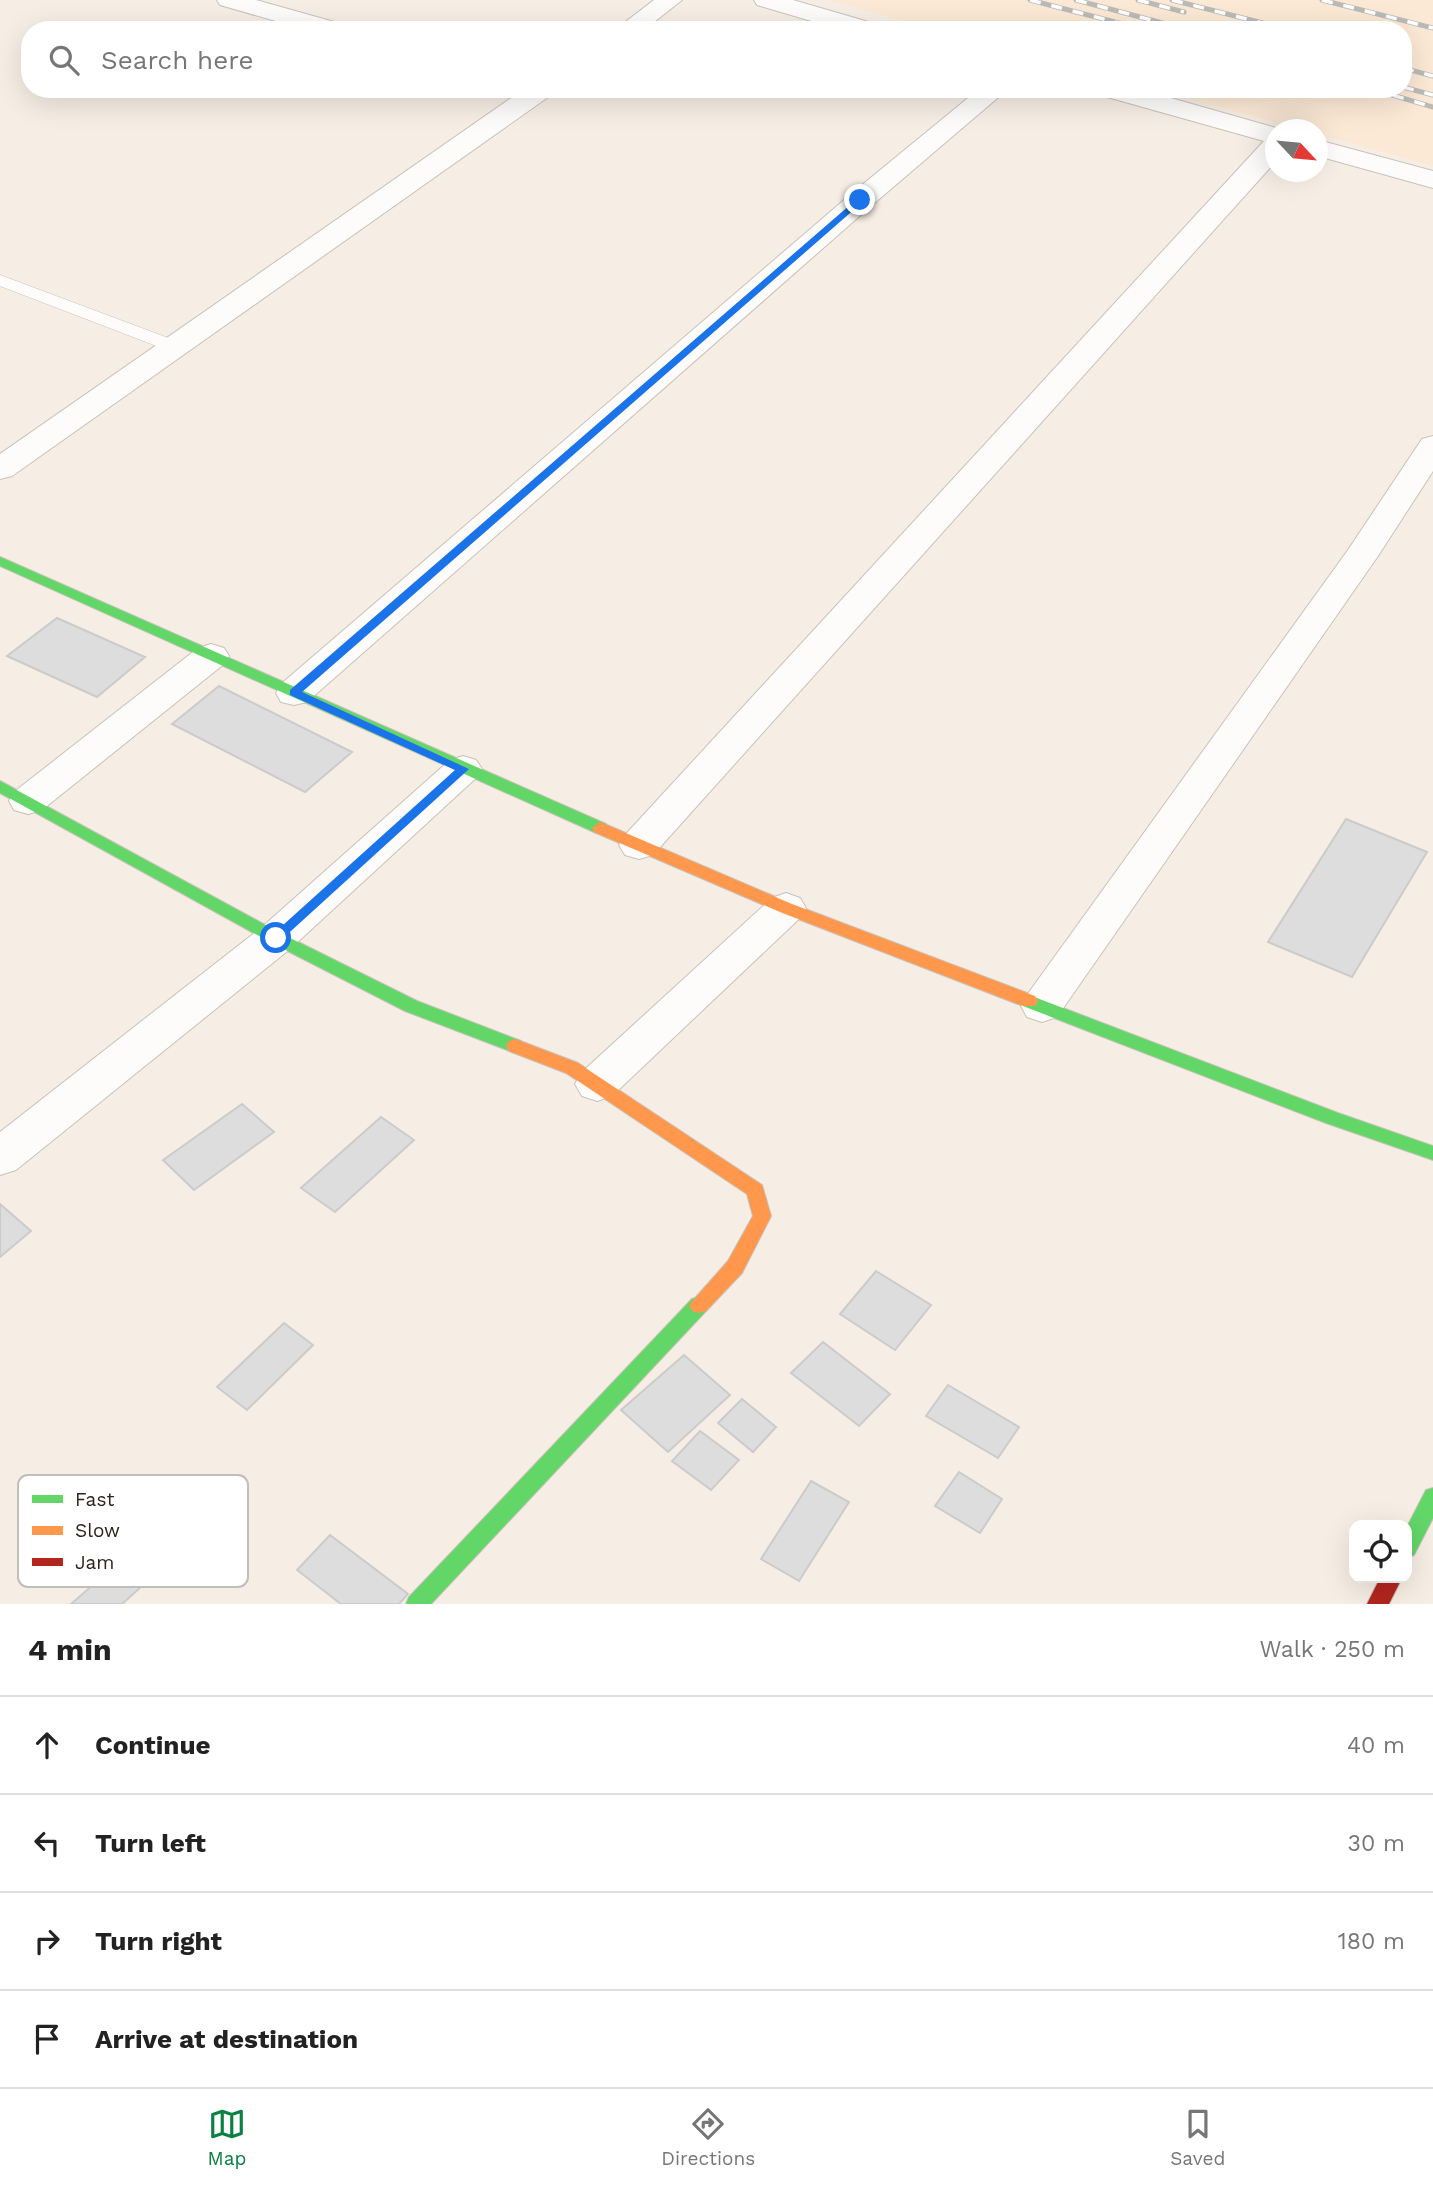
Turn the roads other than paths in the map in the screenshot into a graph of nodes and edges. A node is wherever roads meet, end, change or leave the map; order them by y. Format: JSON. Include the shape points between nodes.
{"nodes":[{"id":1,"x":229,"y":0,"type":"edge"},
{"id":2,"x":670,"y":0,"type":"edge"},
{"id":3,"x":766,"y":0,"type":"edge"},
{"id":4,"x":304,"y":21,"type":"edge"},
{"id":5,"x":640,"y":21,"type":"edge"},
{"id":6,"x":839,"y":21,"type":"edge"},
{"id":7,"x":528,"y":98,"type":"edge"},
{"id":8,"x":984,"y":98,"type":"edge"},
{"id":9,"x":1141,"y":98,"type":"edge"},
{"id":10,"x":1265,"y":133,"type":"edge"},
{"id":11,"x":1328,"y":151,"type":"edge"},
{"id":12,"x":1265,"y":156,"type":"edge"},
{"id":13,"x":1433,"y":180,"type":"edge"},
{"id":14,"x":0,"y":280,"type":"edge"},
{"id":15,"x":173,"y":345,"type":"junction"},
{"id":16,"x":1433,"y":446,"type":"edge"},
{"id":17,"x":0,"y":469,"type":"edge"},
{"id":18,"x":0,"y":561,"type":"edge"},
{"id":19,"x":211,"y":656,"type":"junction"},
{"id":20,"x":294,"y":693,"type":"junction"},
{"id":21,"x":463,"y":769,"type":"junction"},
{"id":22,"x":14,"y":793,"type":"edge"},
{"id":23,"x":639,"y":845,"type":"junction"},
{"id":24,"x":786,"y":908,"type":"junction"},
{"id":25,"x":276,"y":938,"type":"junction"},
{"id":26,"x":1042,"y":1006,"type":"junction"},
{"id":27,"x":597,"y":1084,"type":"junction"},
{"id":28,"x":1433,"y":1153,"type":"edge"},
{"id":29,"x":0,"y":1157,"type":"edge"},
{"id":30,"x":1433,"y":1497,"type":"edge"},
{"id":31,"x":1412,"y":1538,"type":"edge"},
{"id":32,"x":1388,"y":1583,"type":"edge"},
{"id":33,"x":417,"y":1604,"type":"edge"},
{"id":34,"x":1378,"y":1604,"type":"edge"}],
"edges":[{"from":1,"to":4,"type":"street"},
{"from":2,"to":5,"type":"street"},
{"from":3,"to":6,"type":"street"},
{"from":7,"to":15,"type":"street"},
{"from":8,"to":20,"type":"street","via":[[860,200]]},
{"from":9,"to":10,"type":"street"},
{"from":11,"to":13,"type":"street"},
{"from":12,"to":23,"type":"street"},
{"from":14,"to":15,"type":"lane"},
{"from":15,"to":17,"type":"street"},
{"from":16,"to":26,"type":"street","via":[[1353,568]]},
{"from":18,"to":19,"type":"street"},
{"from":19,"to":20,"type":"street"},
{"from":19,"to":22,"type":"street"},
{"from":20,"to":21,"type":"street"},
{"from":21,"to":23,"type":"street"},
{"from":21,"to":25,"type":"street"},
{"from":22,"to":25,"type":"street"},
{"from":23,"to":24,"type":"street"},
{"from":24,"to":26,"type":"street"},
{"from":24,"to":27,"type":"street"},
{"from":25,"to":27,"type":"street","via":[[411,1006],[572,1068]]},
{"from":25,"to":29,"type":"street"},
{"from":26,"to":28,"type":"street"},
{"from":27,"to":33,"type":"street","via":[[755,1190],[762,1216],[735,1267]]},
{"from":30,"to":31,"type":"street"},
{"from":32,"to":34,"type":"street"}]}
